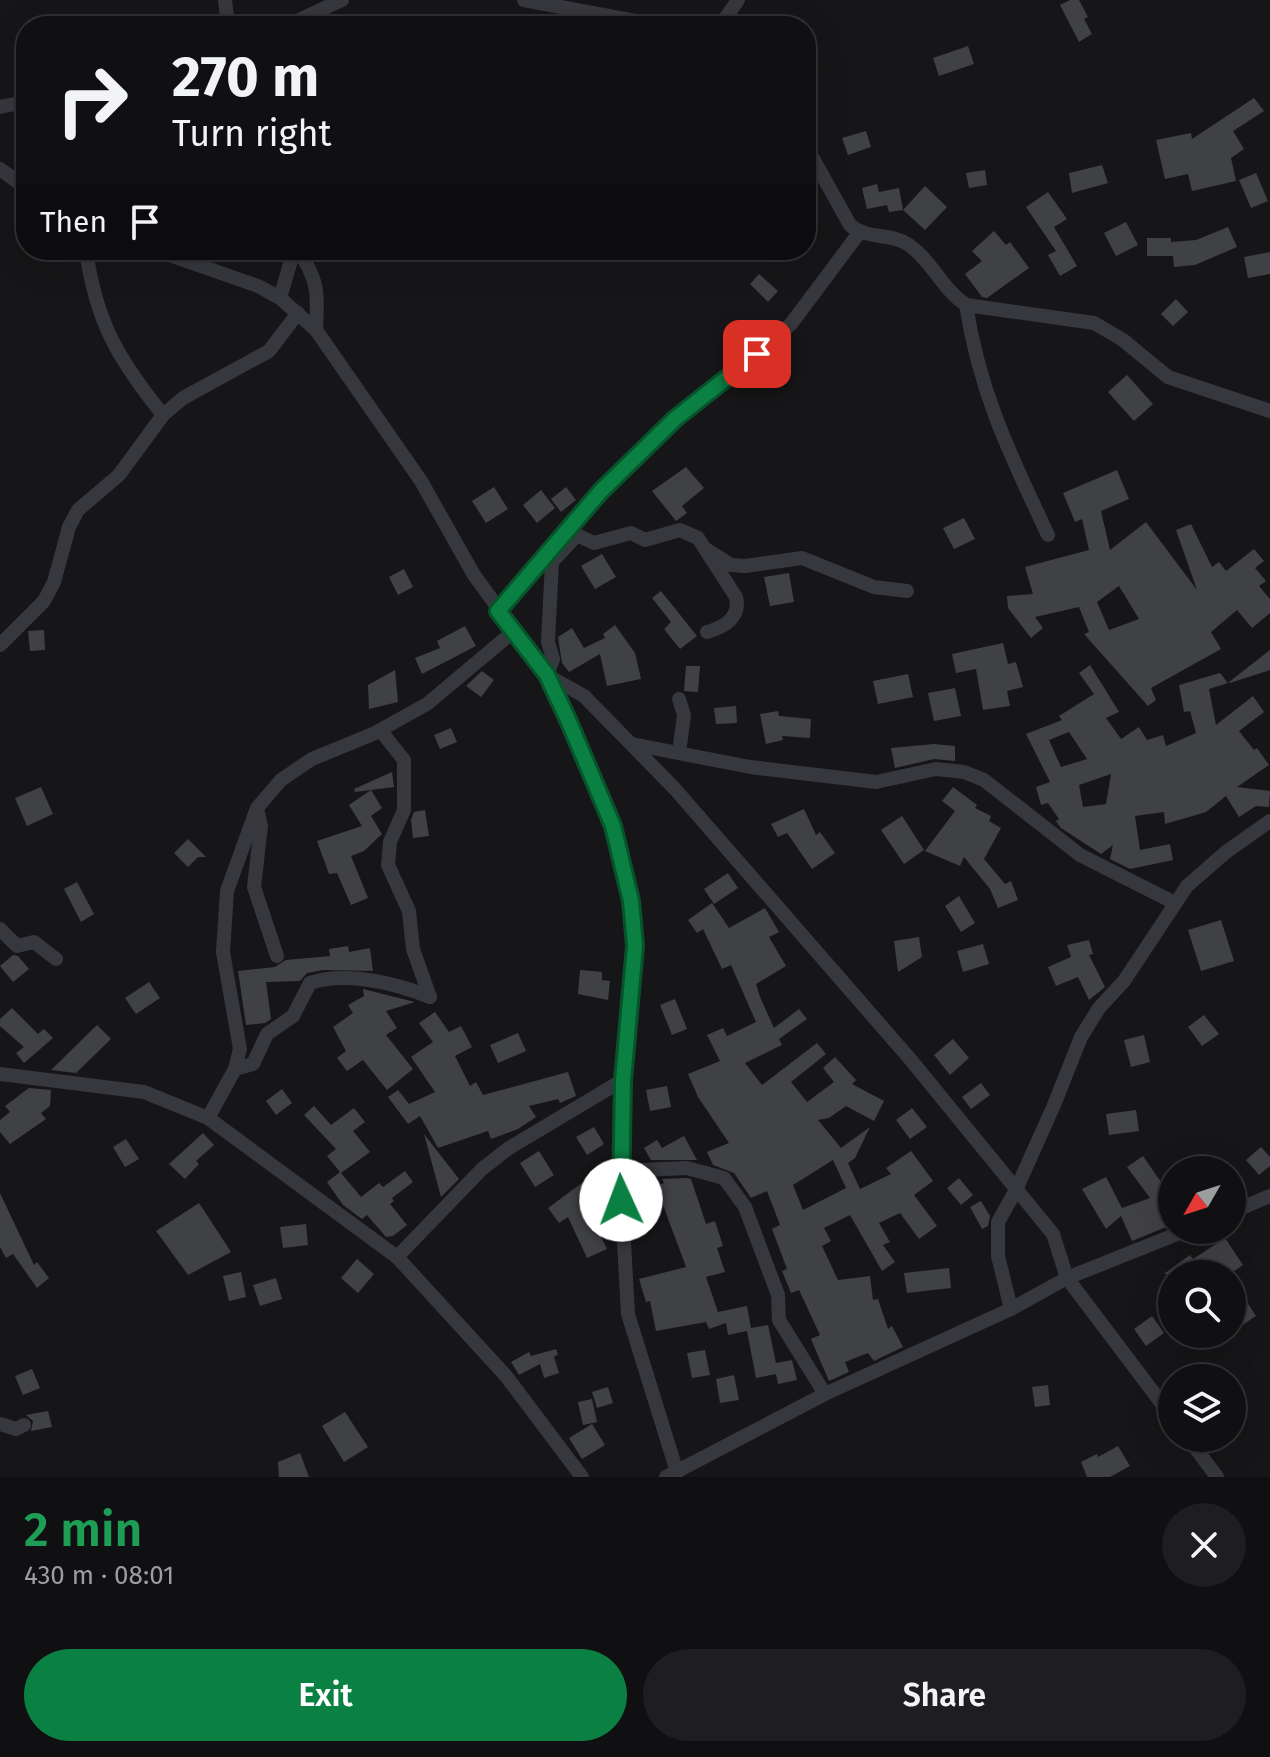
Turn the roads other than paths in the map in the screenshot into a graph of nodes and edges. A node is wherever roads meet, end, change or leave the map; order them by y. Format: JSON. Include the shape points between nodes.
{"nodes":[{"id":1,"x":342,"y":0,"type":"edge"},
{"id":2,"x":524,"y":0,"type":"edge"},
{"id":3,"x":308,"y":16,"type":"edge"},
{"id":4,"x":590,"y":16,"type":"edge"},
{"id":5,"x":816,"y":164,"type":"edge"},
{"id":6,"x":859,"y":233,"type":"junction"},
{"id":7,"x":87,"y":260,"type":"edge"},
{"id":8,"x":185,"y":260,"type":"edge"},
{"id":9,"x":293,"y":260,"type":"edge"},
{"id":10,"x":304,"y":260,"type":"edge"},
{"id":11,"x":280,"y":298,"type":"junction"},
{"id":12,"x":966,"y":305,"type":"junction"},
{"id":13,"x":298,"y":313,"type":"junction"},
{"id":14,"x":316,"y":330,"type":"junction"},
{"id":15,"x":1270,"y":411,"type":"edge"},
{"id":16,"x":163,"y":415,"type":"junction"},
{"id":17,"x":1048,"y":535,"type":"dead end"},
{"id":18,"x":707,"y":550,"type":"junction"},
{"id":19,"x":907,"y":591,"type":"dead end"},
{"id":20,"x":498,"y":611,"type":"junction"},
{"id":21,"x":514,"y":631,"type":"junction"},
{"id":22,"x":707,"y":632,"type":"dead end"},
{"id":23,"x":0,"y":645,"type":"edge"},
{"id":24,"x":547,"y":675,"type":"junction"},
{"id":25,"x":679,"y":699,"type":"dead end"},
{"id":26,"x":380,"y":730,"type":"junction"},
{"id":27,"x":632,"y":744,"type":"junction"},
{"id":28,"x":679,"y":753,"type":"junction"},
{"id":29,"x":257,"y":808,"type":"junction"},
{"id":30,"x":1270,"y":821,"type":"edge"},
{"id":31,"x":1175,"y":903,"type":"junction"},
{"id":32,"x":0,"y":929,"type":"edge"},
{"id":33,"x":277,"y":956,"type":"dead end"},
{"id":34,"x":56,"y":959,"type":"dead end"},
{"id":35,"x":235,"y":1069,"type":"junction"},
{"id":36,"x":0,"y":1074,"type":"edge"},
{"id":37,"x":623,"y":1080,"type":"junction"},
{"id":38,"x":208,"y":1118,"type":"junction"},
{"id":39,"x":620,"y":1171,"type":"junction"},
{"id":40,"x":1016,"y":1190,"type":"junction"},
{"id":41,"x":1270,"y":1196,"type":"edge"},
{"id":42,"x":1246,"y":1206,"type":"edge"},
{"id":43,"x":1158,"y":1242,"type":"edge"},
{"id":44,"x":397,"y":1257,"type":"junction"},
{"id":45,"x":1067,"y":1278,"type":"junction"},
{"id":46,"x":1011,"y":1309,"type":"junction"},
{"id":47,"x":825,"y":1394,"type":"junction"},
{"id":48,"x":1158,"y":1398,"type":"edge"},
{"id":49,"x":0,"y":1424,"type":"edge"},
{"id":50,"x":24,"y":1425,"type":"dead end"},
{"id":51,"x":1198,"y":1452,"type":"edge"},
{"id":52,"x":671,"y":1474,"type":"edge"},
{"id":53,"x":582,"y":1477,"type":"edge"},
{"id":54,"x":1217,"y":1477,"type":"edge"}],
"edges":[{"from":1,"to":3,"type":"street"},
{"from":2,"to":4,"type":"street"},
{"from":5,"to":6,"type":"street"},
{"from":6,"to":12,"type":"street","via":[[911,246]]},
{"from":6,"to":20,"type":"street","via":[[791,324],[676,418],[601,491]]},
{"from":7,"to":16,"type":"street","via":[[92,293],[109,336],[133,379]]},
{"from":8,"to":11,"type":"street"},
{"from":9,"to":11,"type":"street"},
{"from":10,"to":14,"type":"street","via":[[315,275],[318,291]]},
{"from":11,"to":13,"type":"street"},
{"from":12,"to":15,"type":"street","via":[[1094,323],[1168,377]]},
{"from":12,"to":17,"type":"street","via":[[986,397]]},
{"from":13,"to":14,"type":"street"},
{"from":13,"to":16,"type":"street","via":[[269,351],[183,398]]},
{"from":14,"to":20,"type":"street","via":[[421,481],[449,537]]},
{"from":16,"to":23,"type":"street","via":[[119,475],[78,510],[44,601]]},
{"from":18,"to":19,"type":"street","via":[[731,565],[802,558],[874,587]]},
{"from":18,"to":22,"type":"street","via":[[738,606],[722,628]]},
{"from":18,"to":24,"type":"street","via":[[698,538],[680,530],[645,540],[631,533],[594,543],[577,535],[552,562],[548,642],[553,659]]},
{"from":20,"to":21,"type":"street"},
{"from":21,"to":24,"type":"street"},
{"from":21,"to":26,"type":"street","via":[[427,704]]},
{"from":24,"to":27,"type":"street","via":[[584,696]]},
{"from":24,"to":37,"type":"street","via":[[613,826],[631,901],[635,946]]},
{"from":25,"to":28,"type":"street","via":[[684,715]]},
{"from":26,"to":29,"type":"street","via":[[312,759],[281,780]]},
{"from":26,"to":35,"type":"street","via":[[404,760],[404,810],[390,842],[388,865],[405,900],[413,949],[430,997],[385,982],[342,977],[310,983],[293,1016],[267,1034],[253,1064]]},
{"from":27,"to":28,"type":"street"},
{"from":27,"to":40,"type":"street","via":[[910,1059]]},
{"from":28,"to":31,"type":"street","via":[[876,782],[936,769],[964,772],[984,780],[1080,855]]},
{"from":29,"to":33,"type":"street","via":[[261,826],[254,887]]},
{"from":29,"to":35,"type":"street","via":[[227,891],[223,952],[240,1049]]},
{"from":30,"to":31,"type":"street","via":[[1226,852]]},
{"from":31,"to":40,"type":"street","via":[[1086,1029]]},
{"from":32,"to":34,"type":"street","via":[[17,946],[34,942]]},
{"from":35,"to":38,"type":"street"},
{"from":36,"to":38,"type":"street","via":[[144,1092]]},
{"from":37,"to":39,"type":"street"},
{"from":37,"to":44,"type":"street","via":[[482,1169]]},
{"from":38,"to":44,"type":"street"},
{"from":39,"to":47,"type":"street","via":[[687,1168],[724,1178],[745,1207],[778,1295],[779,1320]]},
{"from":39,"to":52,"type":"street","via":[[628,1314]]},
{"from":40,"to":45,"type":"street","via":[[1053,1234]]},
{"from":40,"to":46,"type":"street","via":[[998,1222],[996,1239]]},
{"from":41,"to":42,"type":"street"},
{"from":43,"to":45,"type":"street"},
{"from":44,"to":53,"type":"street","via":[[506,1376]]},
{"from":45,"to":46,"type":"street"},
{"from":45,"to":48,"type":"street"},
{"from":46,"to":47,"type":"street"},
{"from":47,"to":52,"type":"street"},
{"from":49,"to":50,"type":"street","via":[[16,1429]]},
{"from":51,"to":54,"type":"street"}]}
